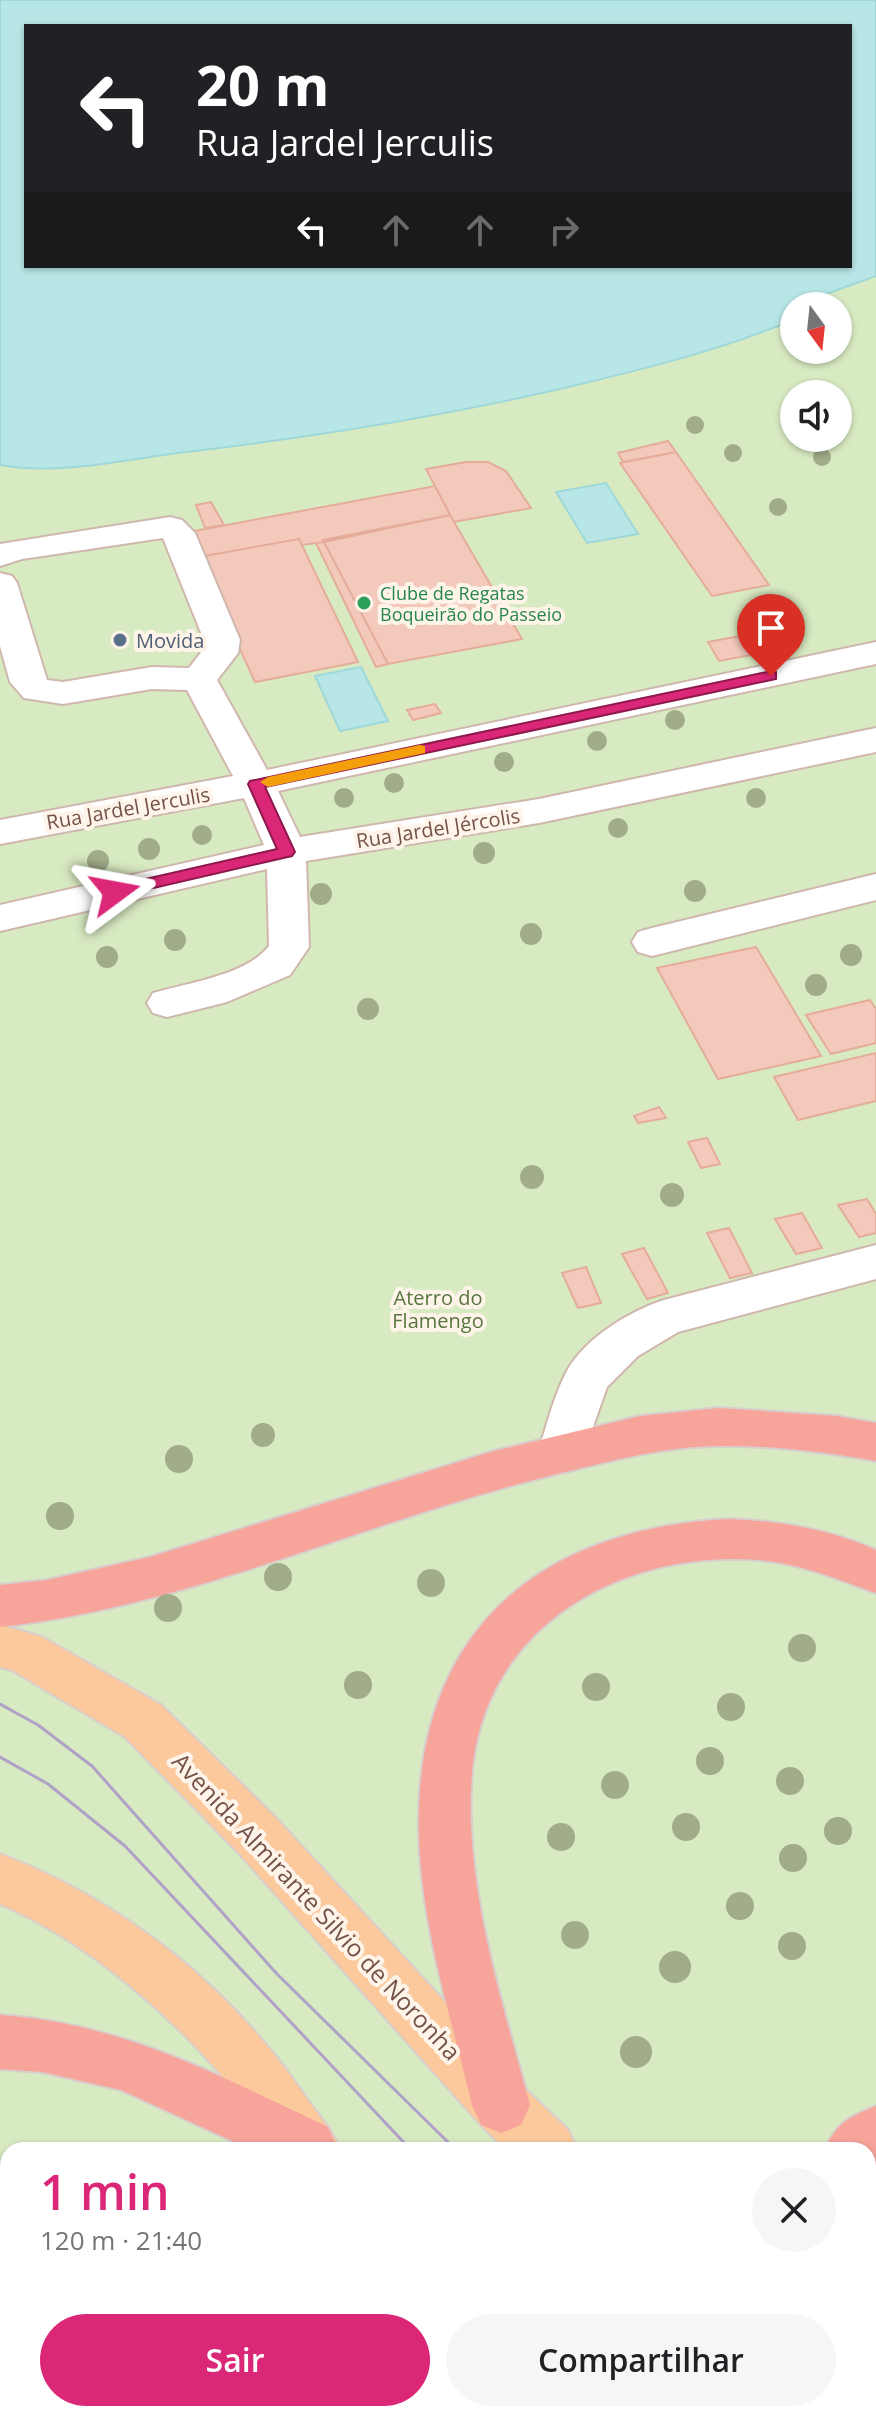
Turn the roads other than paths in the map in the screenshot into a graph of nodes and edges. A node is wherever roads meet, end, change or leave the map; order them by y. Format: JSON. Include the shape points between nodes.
{"nodes":[{"id":1,"x":0,"y":556,"type":"edge"},
{"id":2,"x":0,"y":583,"type":"edge"},
{"id":3,"x":876,"y":653,"type":"edge"},
{"id":4,"x":199,"y":679,"type":"junction"},
{"id":5,"x":876,"y":740,"type":"edge"},
{"id":6,"x":256,"y":784,"type":"junction"},
{"id":7,"x":0,"y":832,"type":"edge"},
{"id":8,"x":287,"y":852,"type":"junction"},
{"id":9,"x":876,"y":887,"type":"edge"},
{"id":10,"x":0,"y":918,"type":"edge"},
{"id":11,"x":652,"y":942,"type":"dead end"},
{"id":12,"x":167,"y":1003,"type":"dead end"},
{"id":13,"x":876,"y":1262,"type":"edge"},
{"id":14,"x":876,"y":1442,"type":"edge"},
{"id":15,"x":562,"y":1452,"type":"junction"},
{"id":16,"x":876,"y":1572,"type":"edge"},
{"id":17,"x":0,"y":1606,"type":"edge"},
{"id":18,"x":0,"y":1646,"type":"edge"},
{"id":19,"x":0,"y":1879,"type":"edge"},
{"id":20,"x":0,"y":2042,"type":"edge"},
{"id":21,"x":501,"y":2105,"type":"junction"},
{"id":22,"x":294,"y":2142,"type":"edge"},
{"id":23,"x":304,"y":2142,"type":"edge"},
{"id":24,"x":540,"y":2142,"type":"edge"}],
"edges":[{"from":1,"to":4,"type":"lane","via":[[170,527],[178,533],[222,640],[220,653]]},
{"from":2,"to":4,"type":"lane","via":[[28,682],[37,690],[63,693],[152,678]]},
{"from":3,"to":6,"type":"lane","name":"Rua Jardel Jerculis"},
{"from":4,"to":6,"type":"lane"},
{"from":5,"to":8,"type":"lane","name":"Rua Jardel Jércolis","via":[[539,811]]},
{"from":6,"to":7,"type":"lane","name":"Rua Jardel Jerculis"},
{"from":6,"to":8,"type":"lane"},
{"from":8,"to":10,"type":"lane","name":"Rua Jardel Jércolis"},
{"from":8,"to":12,"type":"lane","via":[[289,947],[276,965],[227,988]]},
{"from":9,"to":11,"type":"lane"},
{"from":13,"to":15,"type":"lane","via":[[664,1318],[622,1343],[587,1378]]},
{"from":14,"to":15,"type":"highway","via":[[719,1427],[640,1435]]},
{"from":15,"to":17,"type":"highway","via":[[150,1578]]},
{"from":16,"to":21,"type":"highway","via":[[795,1545],[750,1539],[670,1543],[622,1556],[568,1581],[518,1616],[490,1648],[456,1718],[444,1791],[451,1889]]},
{"from":18,"to":21,"type":"main road","name":"Avenida Almirante Silvio de Noronha","via":[[24,1652],[143,1721],[257,1835]]},
{"from":19,"to":23,"type":"main road","via":[[71,1914],[200,2012],[260,2079]]},
{"from":20,"to":22,"type":"highway","via":[[99,2054]]},
{"from":21,"to":24,"type":"main road","name":"Avenida Almirante Silvio de Noronha"}]}
